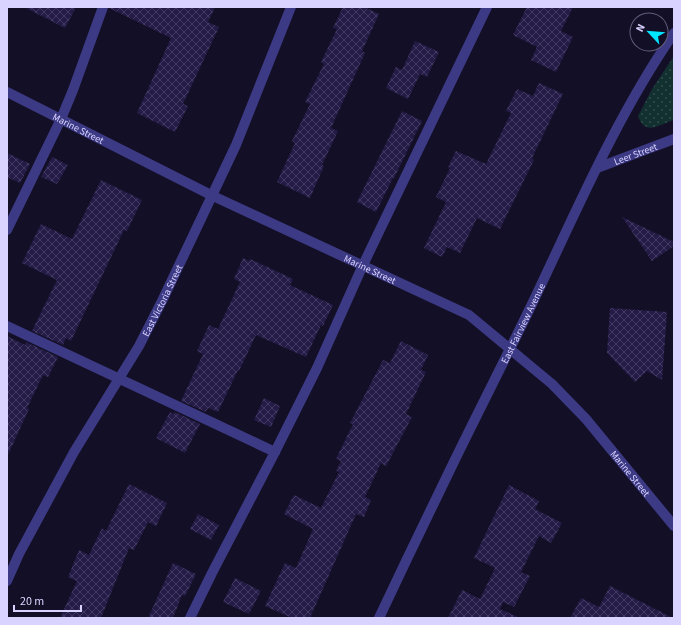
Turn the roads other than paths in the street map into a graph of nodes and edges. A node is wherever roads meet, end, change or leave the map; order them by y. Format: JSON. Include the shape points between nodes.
{"nodes":[{"id":1,"x":103,"y":7,"type":"edge"},
{"id":2,"x":291,"y":7,"type":"edge"},
{"id":3,"x":487,"y":7,"type":"edge"},
{"id":4,"x":674,"y":33,"type":"edge"},
{"id":5,"x":7,"y":92,"type":"edge"},
{"id":6,"x":61,"y":119,"type":"junction"},
{"id":7,"x":674,"y":139,"type":"edge"},
{"id":8,"x":597,"y":168,"type":"junction"},
{"id":9,"x":213,"y":196,"type":"junction"},
{"id":10,"x":7,"y":230,"type":"edge"},
{"id":11,"x":363,"y":264,"type":"junction"},
{"id":12,"x":7,"y":326,"type":"edge"},
{"id":13,"x":510,"y":349,"type":"junction"},
{"id":14,"x":120,"y":378,"type":"junction"},
{"id":15,"x":275,"y":452,"type":"junction"},
{"id":16,"x":674,"y":526,"type":"edge"},
{"id":17,"x":7,"y":581,"type":"edge"},
{"id":18,"x":190,"y":618,"type":"edge"},
{"id":19,"x":379,"y":618,"type":"edge"}],
"edges":[{"from":1,"to":6,"type":"street"},
{"from":2,"to":9,"type":"street","name":"East Victoria Street"},
{"from":3,"to":11,"type":"street"},
{"from":4,"to":8,"type":"street","name":"East Fairview Avenue","via":[[634,94]]},
{"from":5,"to":6,"type":"street","name":"Marine Street"},
{"from":6,"to":9,"type":"street","name":"Marine Street"},
{"from":6,"to":10,"type":"street"},
{"from":7,"to":8,"type":"street","name":"Leer Street"},
{"from":8,"to":13,"type":"street","name":"East Fairview Avenue"},
{"from":9,"to":11,"type":"street","name":"Marine Street"},
{"from":9,"to":14,"type":"street","name":"East Victoria Street","via":[[164,299]]},
{"from":11,"to":13,"type":"street","name":"Marine Street","via":[[469,314]]},
{"from":11,"to":15,"type":"street","via":[[317,368]]},
{"from":12,"to":14,"type":"street"},
{"from":13,"to":16,"type":"street","name":"Marine Street","via":[[552,384],[586,420]]},
{"from":13,"to":19,"type":"street","name":"East Fairview Avenue"},
{"from":14,"to":15,"type":"street"},
{"from":14,"to":17,"type":"street","name":"East Victoria Street","via":[[74,452]]},
{"from":15,"to":18,"type":"street"}]}
